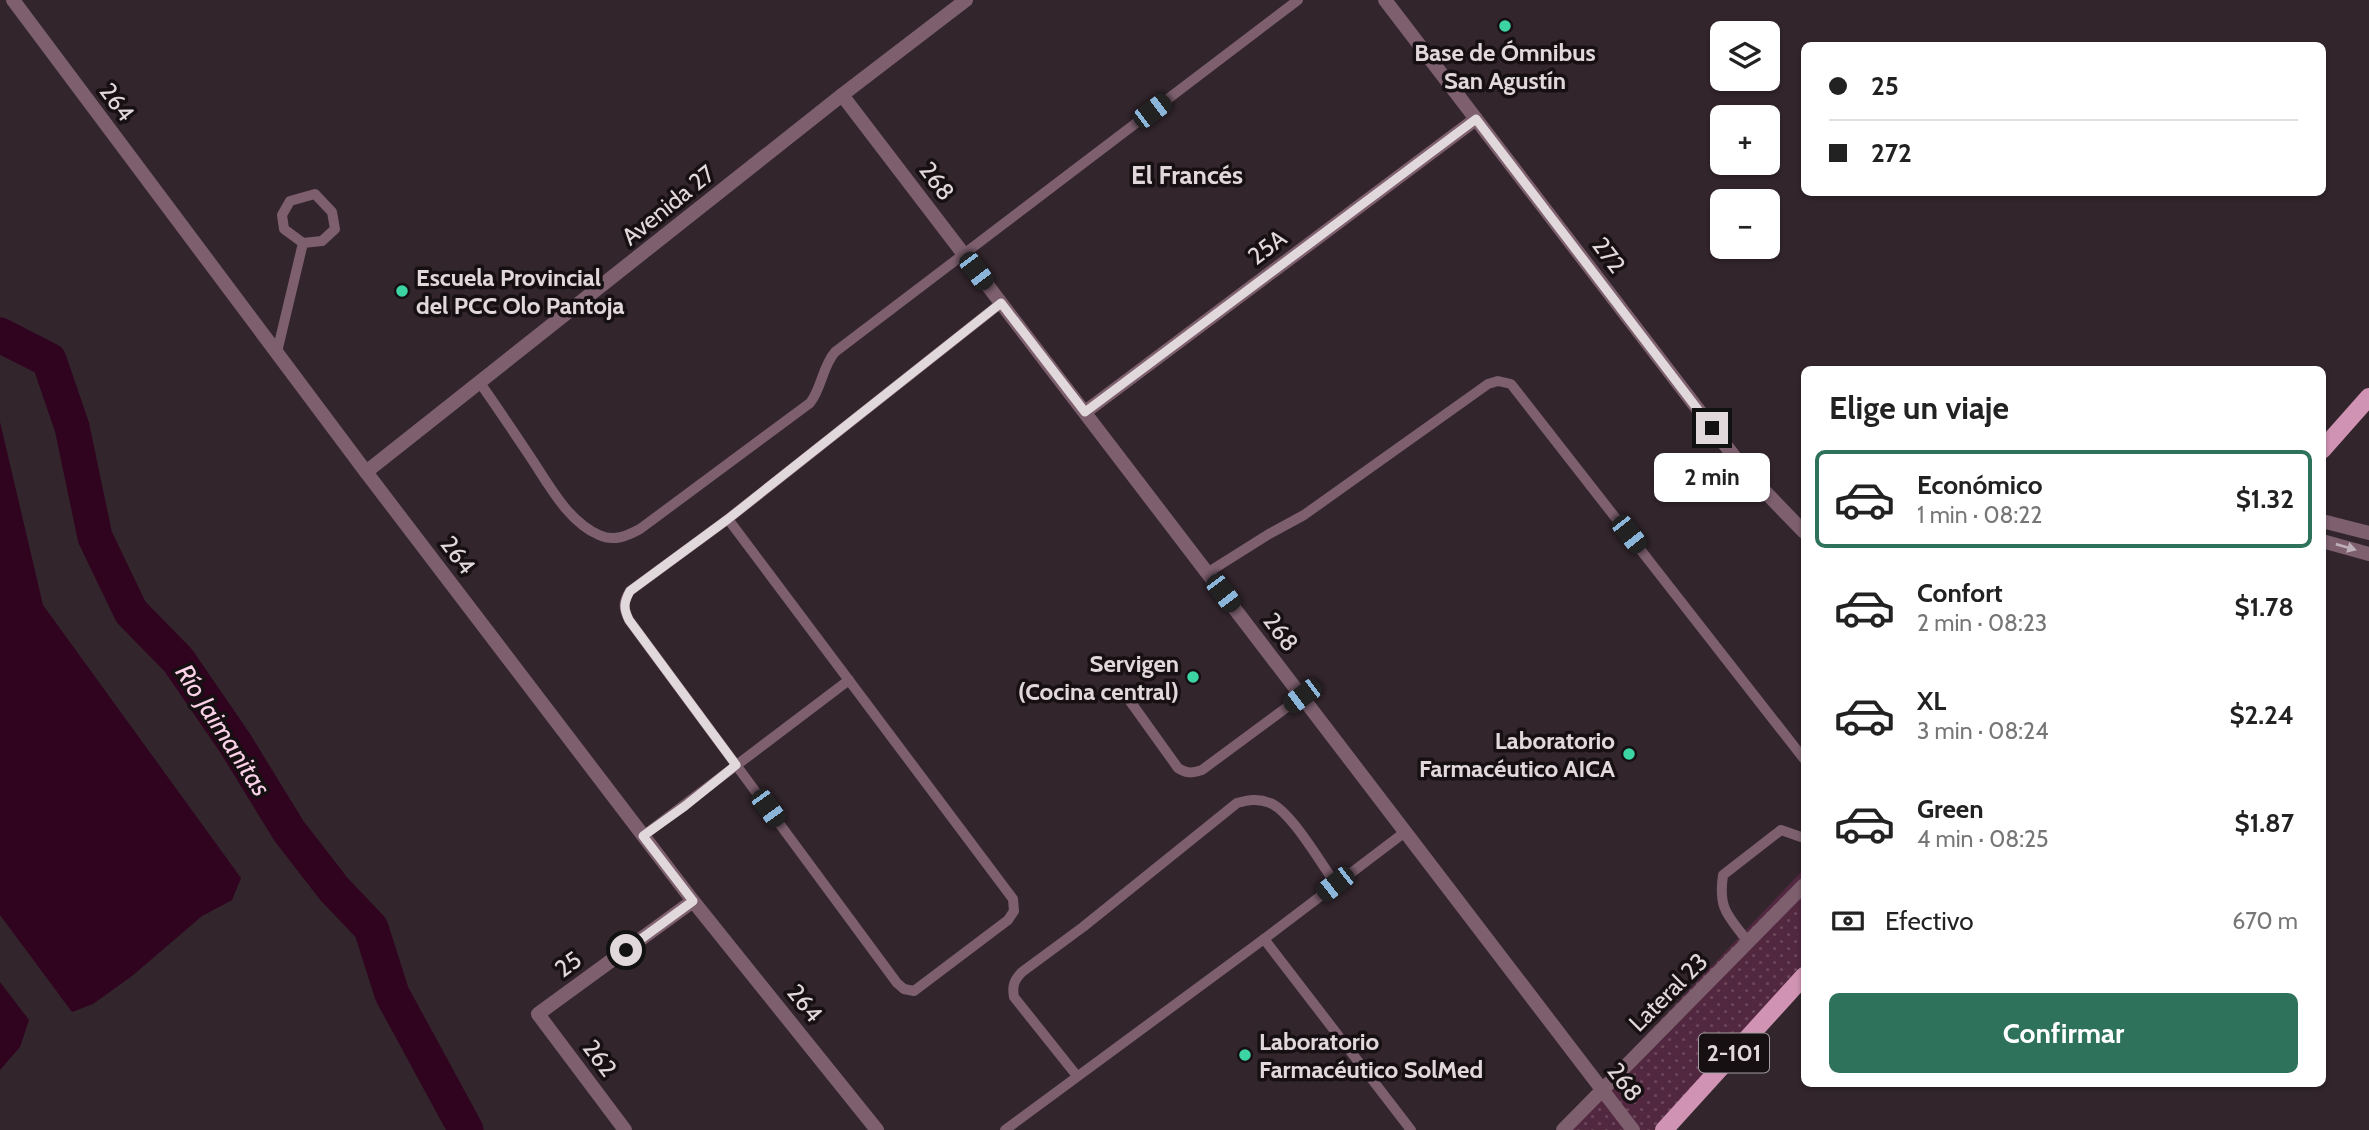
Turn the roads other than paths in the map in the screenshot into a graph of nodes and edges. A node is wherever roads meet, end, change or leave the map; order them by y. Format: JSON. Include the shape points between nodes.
{"nodes":[{"id":1,"x":13,"y":0,"type":"edge"},
{"id":2,"x":966,"y":0,"type":"edge"},
{"id":3,"x":1298,"y":0,"type":"edge"},
{"id":4,"x":1385,"y":0,"type":"edge"},
{"id":5,"x":842,"y":94,"type":"junction"},
{"id":6,"x":1476,"y":119,"type":"junction"},
{"id":7,"x":303,"y":243,"type":"junction"},
{"id":8,"x":964,"y":255,"type":"junction"},
{"id":9,"x":1001,"y":303,"type":"junction"},
{"id":10,"x":277,"y":352,"type":"junction"},
{"id":11,"x":480,"y":383,"type":"junction"},
{"id":12,"x":2369,"y":397,"type":"edge"},
{"id":13,"x":1085,"y":412,"type":"junction"},
{"id":14,"x":2326,"y":445,"type":"edge"},
{"id":15,"x":366,"y":472,"type":"junction"},
{"id":16,"x":728,"y":519,"type":"junction"},
{"id":17,"x":2326,"y":522,"type":"edge"},
{"id":18,"x":1801,"y":529,"type":"edge"},
{"id":19,"x":2369,"y":533,"type":"edge"},
{"id":20,"x":2326,"y":542,"type":"edge"},
{"id":21,"x":2369,"y":554,"type":"edge"},
{"id":22,"x":1207,"y":573,"type":"junction"},
{"id":23,"x":849,"y":680,"type":"junction"},
{"id":24,"x":1122,"y":690,"type":"dead end"},
{"id":25,"x":1302,"y":696,"type":"junction"},
{"id":26,"x":1801,"y":755,"type":"edge"},
{"id":27,"x":736,"y":765,"type":"junction"},
{"id":28,"x":1405,"y":832,"type":"junction"},
{"id":29,"x":643,"y":836,"type":"junction"},
{"id":30,"x":1801,"y":837,"type":"edge"},
{"id":31,"x":1335,"y":884,"type":"junction"},
{"id":32,"x":1801,"y":888,"type":"edge"},
{"id":33,"x":693,"y":901,"type":"junction"},
{"id":34,"x":1264,"y":939,"type":"junction"},
{"id":35,"x":1748,"y":942,"type":"junction"},
{"id":36,"x":1801,"y":979,"type":"edge"},
{"id":37,"x":538,"y":1014,"type":"joint"},
{"id":38,"x":1077,"y":1076,"type":"junction"},
{"id":39,"x":1603,"y":1090,"type":"junction"},
{"id":40,"x":625,"y":1130,"type":"edge"},
{"id":41,"x":877,"y":1130,"type":"edge"},
{"id":42,"x":1005,"y":1130,"type":"edge"},
{"id":43,"x":1411,"y":1130,"type":"edge"},
{"id":44,"x":1563,"y":1130,"type":"edge"},
{"id":45,"x":1633,"y":1130,"type":"edge"},
{"id":46,"x":1664,"y":1130,"type":"edge"}],
"edges":[{"from":1,"to":10,"type":"street","name":"264"},
{"from":2,"to":5,"type":"street","name":"Avenida 27"},
{"from":3,"to":8,"type":"lane"},
{"from":4,"to":6,"type":"street","name":"272"},
{"from":5,"to":8,"type":"street","name":"268"},
{"from":5,"to":11,"type":"street","name":"Avenida 27"},
{"from":6,"to":13,"type":"street","name":"25A"},
{"from":6,"to":18,"type":"street","name":"272","via":[[1746,472]]},
{"from":7,"to":7,"type":"lane","via":[[322,241],[335,229],[332,212],[315,194],[290,201],[282,215],[284,229]]},
{"from":7,"to":10,"type":"lane"},
{"from":8,"to":9,"type":"street","name":"268"},
{"from":8,"to":11,"type":"lane","via":[[835,352],[810,403],[626,537],[600,536],[579,523]]},
{"from":9,"to":13,"type":"street","name":"268"},
{"from":9,"to":16,"type":"lane"},
{"from":10,"to":15,"type":"street","name":"264"},
{"from":11,"to":15,"type":"street","name":"Avenida 27"},
{"from":12,"to":14,"type":"main road"},
{"from":13,"to":22,"type":"street","name":"268"},
{"from":15,"to":29,"type":"street","name":"264"},
{"from":16,"to":23,"type":"lane"},
{"from":16,"to":27,"type":"lane","via":[[630,591],[624,606],[629,620]]},
{"from":17,"to":19,"type":"street"},
{"from":20,"to":21,"type":"street","one_way":true},
{"from":22,"to":25,"type":"street","name":"268"},
{"from":22,"to":26,"type":"lane","via":[[1304,515],[1488,384],[1511,384]]},
{"from":23,"to":27,"type":"lane"},
{"from":23,"to":27,"type":"lane","via":[[1013,900],[1014,911],[1008,920],[920,988],[909,991],[897,983]]},
{"from":24,"to":25,"type":"lane","via":[[1184,773],[1202,770]]},
{"from":25,"to":28,"type":"street","name":"268"},
{"from":27,"to":29,"type":"lane"},
{"from":28,"to":31,"type":"lane"},
{"from":28,"to":39,"type":"street","name":"268"},
{"from":29,"to":33,"type":"street","name":"264"},
{"from":30,"to":35,"type":"lane","via":[[1781,830],[1723,875],[1720,894],[1724,911]]},
{"from":31,"to":34,"type":"lane"},
{"from":31,"to":38,"type":"lane","via":[[1289,818],[1271,803],[1253,799],[1237,803],[1017,977],[1014,997]]},
{"from":32,"to":35,"type":"street","name":"Lateral 23"},
{"from":33,"to":37,"type":"street","name":"25"},
{"from":33,"to":41,"type":"street","name":"264"},
{"from":34,"to":38,"type":"lane"},
{"from":34,"to":43,"type":"lane"},
{"from":35,"to":39,"type":"street","name":"Lateral 23"},
{"from":36,"to":46,"type":"main road","number":"2-101"},
{"from":37,"to":40,"type":"street","name":"262"},
{"from":38,"to":42,"type":"lane"},
{"from":39,"to":44,"type":"street","name":"Lateral 23"},
{"from":39,"to":45,"type":"street","name":"268"}]}
